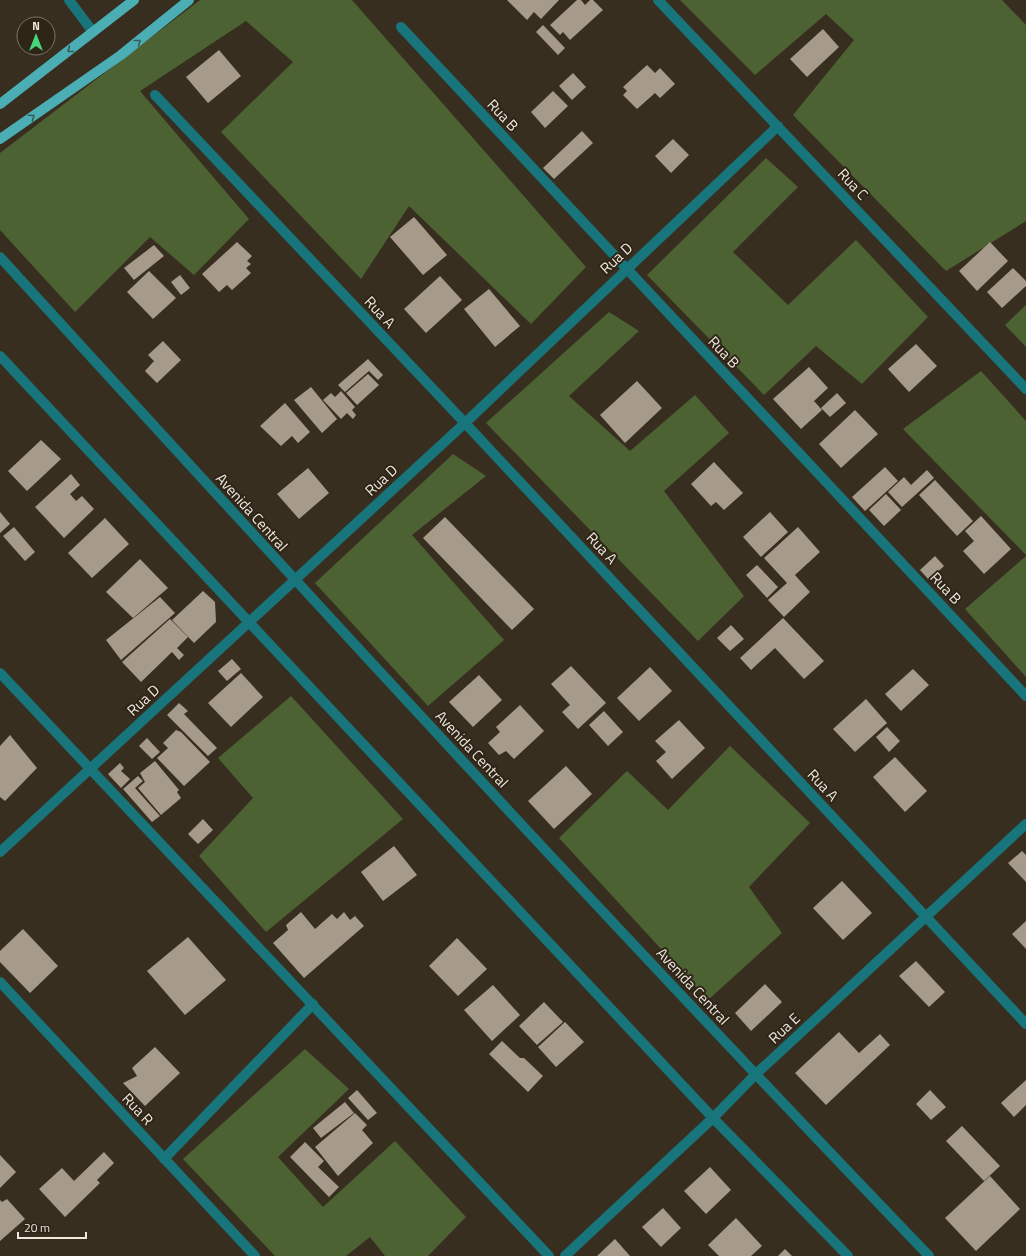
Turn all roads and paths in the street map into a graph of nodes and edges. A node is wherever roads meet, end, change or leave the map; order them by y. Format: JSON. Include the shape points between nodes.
{"nodes":[{"id":1,"x":69,"y":0,"type":"edge"},
{"id":2,"x":134,"y":0,"type":"edge"},
{"id":3,"x":189,"y":0,"type":"edge"},
{"id":4,"x":658,"y":0,"type":"edge"},
{"id":5,"x":401,"y":27,"type":"dead end"},
{"id":6,"x":93,"y":32,"type":"junction"},
{"id":7,"x":155,"y":95,"type":"dead end"},
{"id":8,"x":0,"y":104,"type":"edge"},
{"id":9,"x":778,"y":126,"type":"junction"},
{"id":10,"x":0,"y":139,"type":"edge"},
{"id":11,"x":0,"y":257,"type":"edge"},
{"id":12,"x":627,"y":269,"type":"junction"},
{"id":13,"x":0,"y":356,"type":"edge"},
{"id":14,"x":1026,"y":388,"type":"edge"},
{"id":15,"x":465,"y":423,"type":"junction"},
{"id":16,"x":295,"y":581,"type":"junction"},
{"id":17,"x":248,"y":622,"type":"junction"},
{"id":18,"x":0,"y":673,"type":"edge"},
{"id":19,"x":1026,"y":696,"type":"edge"},
{"id":20,"x":92,"y":769,"type":"junction"},
{"id":21,"x":1026,"y":824,"type":"edge"},
{"id":22,"x":0,"y":852,"type":"edge"},
{"id":23,"x":927,"y":917,"type":"junction"},
{"id":24,"x":0,"y":982,"type":"edge"},
{"id":25,"x":312,"y":1004,"type":"junction"},
{"id":26,"x":1026,"y":1024,"type":"edge"},
{"id":27,"x":755,"y":1075,"type":"junction"},
{"id":28,"x":713,"y":1118,"type":"junction"},
{"id":29,"x":164,"y":1159,"type":"junction"},
{"id":30,"x":255,"y":1256,"type":"edge"},
{"id":31,"x":549,"y":1256,"type":"edge"},
{"id":32,"x":565,"y":1256,"type":"edge"},
{"id":33,"x":848,"y":1256,"type":"edge"},
{"id":34,"x":929,"y":1256,"type":"edge"}],
"edges":[{"from":1,"to":6,"type":"street"},
{"from":2,"to":6,"type":"main road"},
{"from":10,"to":3,"type":"main road","one_way":true,"via":[[121,55]]},
{"from":4,"to":9,"type":"street","name":"Rua C"},
{"from":5,"to":12,"type":"street","name":"Rua B"},
{"from":6,"to":8,"type":"main road","one_way":true},
{"from":7,"to":15,"type":"street","name":"Rua A"},
{"from":9,"to":12,"type":"street","name":"Rua D"},
{"from":9,"to":14,"type":"street","name":"Rua C"},
{"from":11,"to":16,"type":"street","name":"Avenida Central"},
{"from":12,"to":15,"type":"street","name":"Rua D"},
{"from":12,"to":19,"type":"street","name":"Rua B"},
{"from":13,"to":17,"type":"street"},
{"from":15,"to":16,"type":"street","name":"Rua D"},
{"from":15,"to":23,"type":"street","name":"Rua A"},
{"from":16,"to":17,"type":"street","name":"Rua D"},
{"from":16,"to":27,"type":"street","name":"Avenida Central"},
{"from":17,"to":20,"type":"street","name":"Rua D"},
{"from":17,"to":28,"type":"street"},
{"from":18,"to":20,"type":"street"},
{"from":20,"to":22,"type":"street","name":"Rua D"},
{"from":20,"to":25,"type":"street"},
{"from":21,"to":23,"type":"street","name":"Rua E"},
{"from":23,"to":26,"type":"street","name":"Rua A"},
{"from":23,"to":27,"type":"street","name":"Rua E"},
{"from":24,"to":29,"type":"street","name":"Rua R"},
{"from":25,"to":29,"type":"street"},
{"from":25,"to":31,"type":"street"},
{"from":27,"to":28,"type":"street","name":"Rua E"},
{"from":27,"to":34,"type":"street","name":"Avenida Central"},
{"from":28,"to":32,"type":"street","name":"Rua E"},
{"from":28,"to":33,"type":"street"},
{"from":29,"to":30,"type":"street","name":"Rua R"}]}
